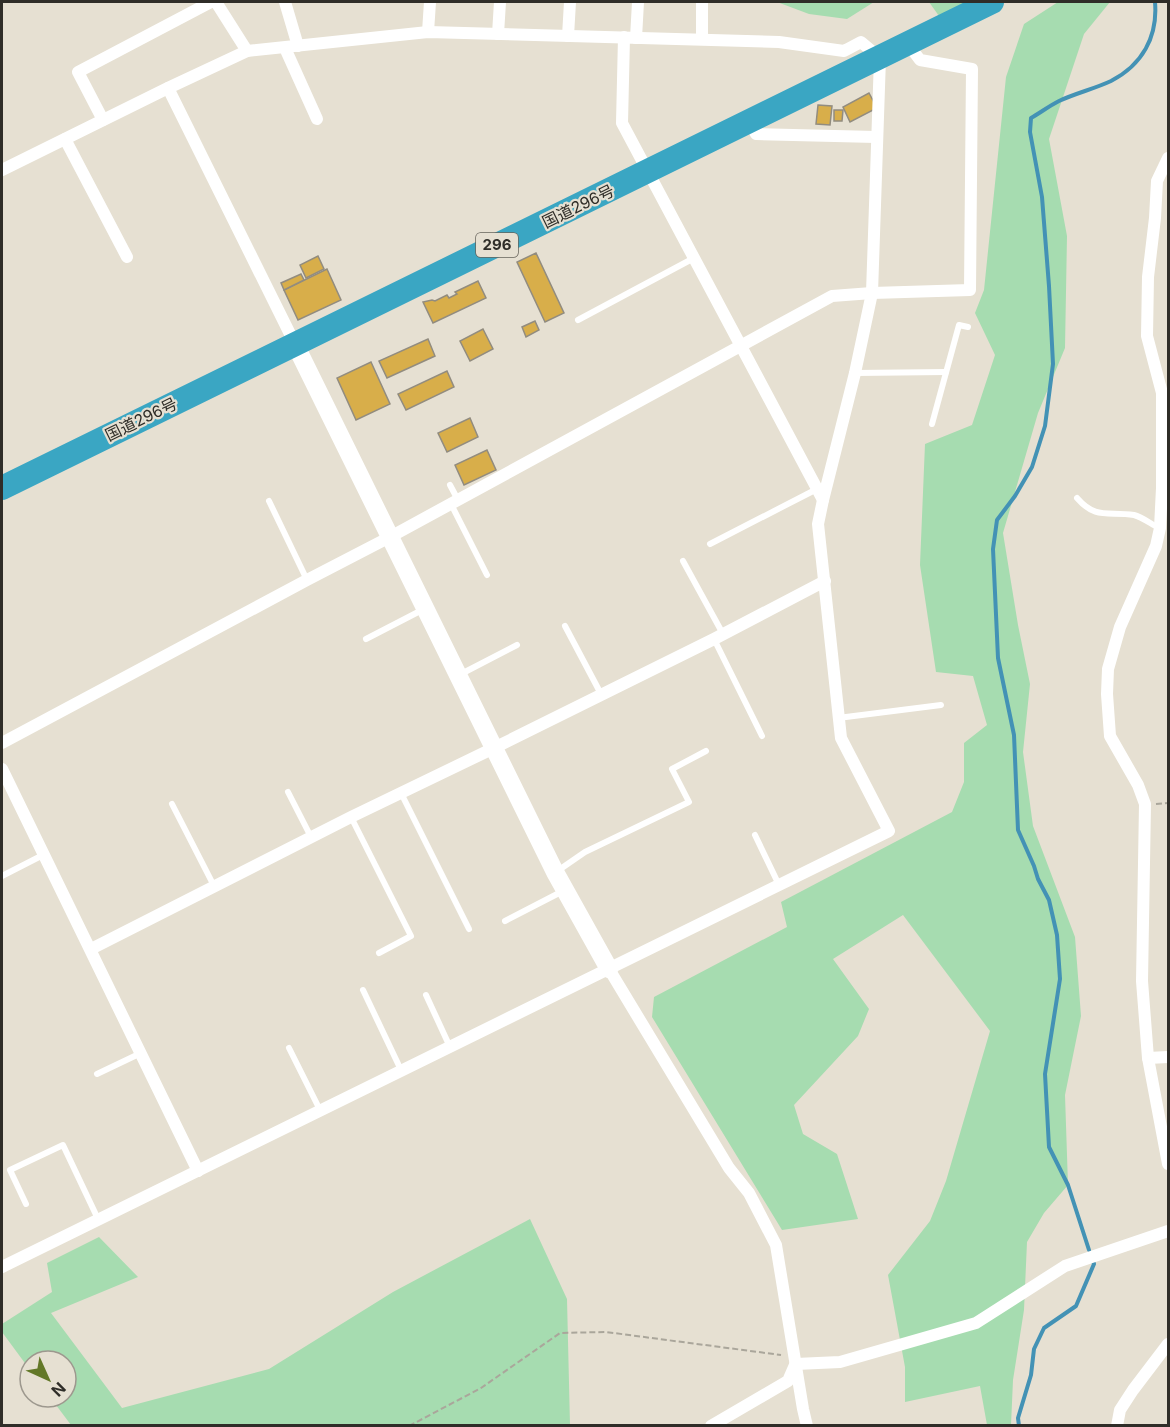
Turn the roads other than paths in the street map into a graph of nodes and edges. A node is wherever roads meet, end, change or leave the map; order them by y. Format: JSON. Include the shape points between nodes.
{"nodes":[{"id":1,"x":211,"y":2,"type":"edge"},
{"id":2,"x":216,"y":2,"type":"edge"},
{"id":3,"x":285,"y":2,"type":"edge"},
{"id":4,"x":430,"y":2,"type":"edge"},
{"id":5,"x":500,"y":2,"type":"edge"},
{"id":6,"x":570,"y":2,"type":"edge"},
{"id":7,"x":638,"y":2,"type":"edge"},
{"id":8,"x":702,"y":2,"type":"edge"},
{"id":9,"x":992,"y":2,"type":"edge"},
{"id":10,"x":428,"y":32,"type":"junction"},
{"id":11,"x":498,"y":34,"type":"junction"},
{"id":12,"x":568,"y":36,"type":"junction"},
{"id":13,"x":630,"y":37,"type":"junction"},
{"id":14,"x":702,"y":39,"type":"junction"},
{"id":15,"x":908,"y":44,"type":"junction"},
{"id":16,"x":292,"y":47,"type":"junction"},
{"id":17,"x":247,"y":51,"type":"junction"},
{"id":18,"x":880,"y":58,"type":"junction"},
{"id":19,"x":168,"y":88,"type":"junction"},
{"id":20,"x":317,"y":119,"type":"dead end"},
{"id":21,"x":103,"y":120,"type":"junction"},
{"id":22,"x":749,"y":121,"type":"junction"},
{"id":23,"x":876,"y":137,"type":"junction"},
{"id":24,"x":65,"y":139,"type":"junction"},
{"id":25,"x":1168,"y":159,"type":"edge"},
{"id":26,"x":2,"y":170,"type":"edge"},
{"id":27,"x":648,"y":171,"type":"junction"},
{"id":28,"x":128,"y":257,"type":"dead end"},
{"id":29,"x":694,"y":258,"type":"junction"},
{"id":30,"x":872,"y":293,"type":"junction"},
{"id":31,"x":578,"y":320,"type":"dead end"},
{"id":32,"x":968,"y":327,"type":"dead end"},
{"id":33,"x":296,"y":344,"type":"junction"},
{"id":34,"x":741,"y":346,"type":"junction"},
{"id":35,"x":946,"y":372,"type":"junction"},
{"id":36,"x":855,"y":373,"type":"junction"},
{"id":37,"x":932,"y":424,"type":"dead end"},
{"id":38,"x":450,"y":484,"type":"dead end"},
{"id":39,"x":2,"y":488,"type":"edge"},
{"id":40,"x":820,"y":494,"type":"junction"},
{"id":41,"x":1077,"y":498,"type":"dead end"},
{"id":42,"x":269,"y":501,"type":"dead end"},
{"id":43,"x":455,"y":502,"type":"junction"},
{"id":44,"x":1160,"y":528,"type":"junction"},
{"id":45,"x":390,"y":537,"type":"junction"},
{"id":46,"x":710,"y":544,"type":"dead end"},
{"id":47,"x":683,"y":561,"type":"dead end"},
{"id":48,"x":487,"y":575,"type":"dead end"},
{"id":49,"x":307,"y":580,"type":"junction"},
{"id":50,"x":825,"y":581,"type":"junction"},
{"id":51,"x":425,"y":609,"type":"junction"},
{"id":52,"x":565,"y":626,"type":"dead end"},
{"id":53,"x":718,"y":637,"type":"junction"},
{"id":54,"x":366,"y":639,"type":"dead end"},
{"id":55,"x":517,"y":645,"type":"dead end"},
{"id":56,"x":458,"y":676,"type":"junction"},
{"id":57,"x":601,"y":694,"type":"junction"},
{"id":58,"x":941,"y":705,"type":"dead end"},
{"id":59,"x":838,"y":718,"type":"junction"},
{"id":60,"x":762,"y":736,"type":"dead end"},
{"id":61,"x":2,"y":743,"type":"edge"},
{"id":62,"x":494,"y":748,"type":"junction"},
{"id":63,"x":706,"y":751,"type":"dead end"},
{"id":64,"x":2,"y":769,"type":"edge"},
{"id":65,"x":288,"y":792,"type":"dead end"},
{"id":66,"x":401,"y":792,"type":"junction"},
{"id":67,"x":172,"y":804,"type":"dead end"},
{"id":68,"x":351,"y":817,"type":"junction"},
{"id":69,"x":755,"y":836,"type":"dead end"},
{"id":70,"x":311,"y":837,"type":"junction"},
{"id":71,"x":44,"y":854,"type":"junction"},
{"id":72,"x":555,"y":872,"type":"junction"},
{"id":73,"x":2,"y":876,"type":"edge"},
{"id":74,"x":779,"y":885,"type":"junction"},
{"id":75,"x":214,"y":886,"type":"junction"},
{"id":76,"x":565,"y":890,"type":"junction"},
{"id":77,"x":505,"y":921,"type":"dead end"},
{"id":78,"x":469,"y":929,"type":"dead end"},
{"id":79,"x":91,"y":949,"type":"junction"},
{"id":80,"x":379,"y":953,"type":"dead end"},
{"id":81,"x":609,"y":969,"type":"junction"},
{"id":82,"x":363,"y":990,"type":"dead end"},
{"id":83,"x":426,"y":995,"type":"dead end"},
{"id":84,"x":450,"y":1047,"type":"junction"},
{"id":85,"x":289,"y":1048,"type":"dead end"},
{"id":86,"x":141,"y":1053,"type":"junction"},
{"id":87,"x":1168,"y":1057,"type":"edge"},
{"id":88,"x":1148,"y":1058,"type":"junction"},
{"id":89,"x":402,"y":1071,"type":"junction"},
{"id":90,"x":97,"y":1074,"type":"dead end"},
{"id":91,"x":320,"y":1111,"type":"junction"},
{"id":92,"x":1168,"y":1164,"type":"edge"},
{"id":93,"x":198,"y":1171,"type":"junction"},
{"id":94,"x":26,"y":1204,"type":"dead end"},
{"id":95,"x":98,"y":1220,"type":"junction"},
{"id":96,"x":1168,"y":1231,"type":"edge"},
{"id":97,"x":2,"y":1268,"type":"edge"},
{"id":98,"x":1168,"y":1344,"type":"edge"},
{"id":99,"x":796,"y":1364,"type":"junction"},
{"id":100,"x":711,"y":1425,"type":"edge"},
{"id":101,"x":807,"y":1425,"type":"edge"},
{"id":102,"x":1117,"y":1425,"type":"edge"}],
"edges":[{"from":1,"to":21,"type":"street","via":[[78,72]]},
{"from":2,"to":17,"type":"street"},
{"from":3,"to":16,"type":"street"},
{"from":4,"to":10,"type":"street"},
{"from":5,"to":11,"type":"street"},
{"from":6,"to":12,"type":"street"},
{"from":7,"to":13,"type":"street"},
{"from":8,"to":14,"type":"street"},
{"from":9,"to":15,"type":"highway","name":"国道296号","number":"296"},
{"from":10,"to":11,"type":"street"},
{"from":10,"to":16,"type":"street"},
{"from":11,"to":12,"type":"street"},
{"from":12,"to":13,"type":"street"},
{"from":13,"to":14,"type":"street"},
{"from":13,"to":27,"type":"street","via":[[622,123]]},
{"from":14,"to":18,"type":"street","via":[[779,42],[844,51],[861,42]]},
{"from":15,"to":18,"type":"highway","name":"国道296号","number":"296"},
{"from":15,"to":30,"type":"street","via":[[920,60],[972,69],[970,290]]},
{"from":16,"to":17,"type":"street"},
{"from":16,"to":20,"type":"street"},
{"from":17,"to":19,"type":"street"},
{"from":18,"to":22,"type":"highway","name":"国道296号","number":"296"},
{"from":18,"to":23,"type":"street"},
{"from":19,"to":21,"type":"street"},
{"from":19,"to":33,"type":"street"},
{"from":21,"to":24,"type":"street"},
{"from":22,"to":23,"type":"street","via":[[756,134]]},
{"from":22,"to":27,"type":"highway","name":"国道296号","number":"296"},
{"from":23,"to":30,"type":"street"},
{"from":24,"to":26,"type":"street"},
{"from":24,"to":28,"type":"street"},
{"from":25,"to":44,"type":"street","via":[[1157,182],[1148,277],[1147,336],[1162,393]]},
{"from":27,"to":29,"type":"street"},
{"from":27,"to":33,"type":"highway","name":"国道296号","number":"296"},
{"from":29,"to":31,"type":"lane"},
{"from":29,"to":34,"type":"street"},
{"from":30,"to":34,"type":"street","via":[[832,296]]},
{"from":30,"to":36,"type":"street"},
{"from":32,"to":35,"type":"lane","via":[[959,325]]},
{"from":33,"to":39,"type":"highway","name":"国道296号","number":"296"},
{"from":33,"to":45,"type":"street"},
{"from":34,"to":40,"type":"street"},
{"from":34,"to":43,"type":"street"},
{"from":35,"to":36,"type":"lane"},
{"from":35,"to":37,"type":"lane"},
{"from":36,"to":40,"type":"street"},
{"from":38,"to":43,"type":"lane"},
{"from":40,"to":46,"type":"lane"},
{"from":40,"to":50,"type":"street","via":[[818,524]]},
{"from":41,"to":44,"type":"lane","via":[[1093,512],[1137,516]]},
{"from":42,"to":49,"type":"lane"},
{"from":43,"to":45,"type":"street"},
{"from":43,"to":48,"type":"lane"},
{"from":44,"to":88,"type":"street","via":[[1156,546],[1119,627],[1108,669],[1107,694],[1110,736],[1145,804],[1142,981]]},
{"from":45,"to":49,"type":"street"},
{"from":45,"to":51,"type":"street"},
{"from":47,"to":53,"type":"lane"},
{"from":49,"to":61,"type":"street"},
{"from":50,"to":53,"type":"street"},
{"from":50,"to":59,"type":"street"},
{"from":51,"to":54,"type":"lane"},
{"from":51,"to":56,"type":"street"},
{"from":52,"to":57,"type":"lane"},
{"from":53,"to":57,"type":"street"},
{"from":53,"to":60,"type":"lane"},
{"from":55,"to":56,"type":"lane"},
{"from":56,"to":62,"type":"street"},
{"from":57,"to":62,"type":"street"},
{"from":58,"to":59,"type":"lane"},
{"from":59,"to":74,"type":"street","via":[[841,738],[889,831]]},
{"from":62,"to":66,"type":"street"},
{"from":62,"to":72,"type":"street"},
{"from":63,"to":72,"type":"lane","via":[[672,769],[689,802],[585,852]]},
{"from":64,"to":71,"type":"street"},
{"from":65,"to":70,"type":"lane"},
{"from":66,"to":68,"type":"street"},
{"from":66,"to":78,"type":"lane"},
{"from":67,"to":75,"type":"lane"},
{"from":68,"to":70,"type":"street"},
{"from":68,"to":80,"type":"lane","via":[[411,936]]},
{"from":69,"to":74,"type":"lane"},
{"from":70,"to":75,"type":"street"},
{"from":71,"to":73,"type":"lane"},
{"from":71,"to":79,"type":"street"},
{"from":72,"to":76,"type":"street"},
{"from":74,"to":81,"type":"street"},
{"from":75,"to":79,"type":"street"},
{"from":76,"to":77,"type":"lane"},
{"from":76,"to":81,"type":"street"},
{"from":79,"to":86,"type":"street"},
{"from":81,"to":84,"type":"street"},
{"from":81,"to":99,"type":"street","via":[[729,1168],[749,1193],[776,1245]]},
{"from":82,"to":89,"type":"lane"},
{"from":83,"to":84,"type":"lane"},
{"from":84,"to":89,"type":"street"},
{"from":85,"to":91,"type":"lane"},
{"from":86,"to":90,"type":"lane"},
{"from":86,"to":93,"type":"street"},
{"from":87,"to":88,"type":"street"},
{"from":88,"to":92,"type":"street"},
{"from":89,"to":91,"type":"street"},
{"from":91,"to":93,"type":"street"},
{"from":93,"to":95,"type":"street"},
{"from":94,"to":95,"type":"lane","via":[[10,1170],[63,1145]]},
{"from":95,"to":97,"type":"street"},
{"from":96,"to":99,"type":"street","via":[[1065,1266],[976,1323],[840,1362]]},
{"from":98,"to":102,"type":"street","via":[[1120,1410]]},
{"from":99,"to":100,"type":"street","via":[[788,1381]]},
{"from":99,"to":101,"type":"street"}]}
